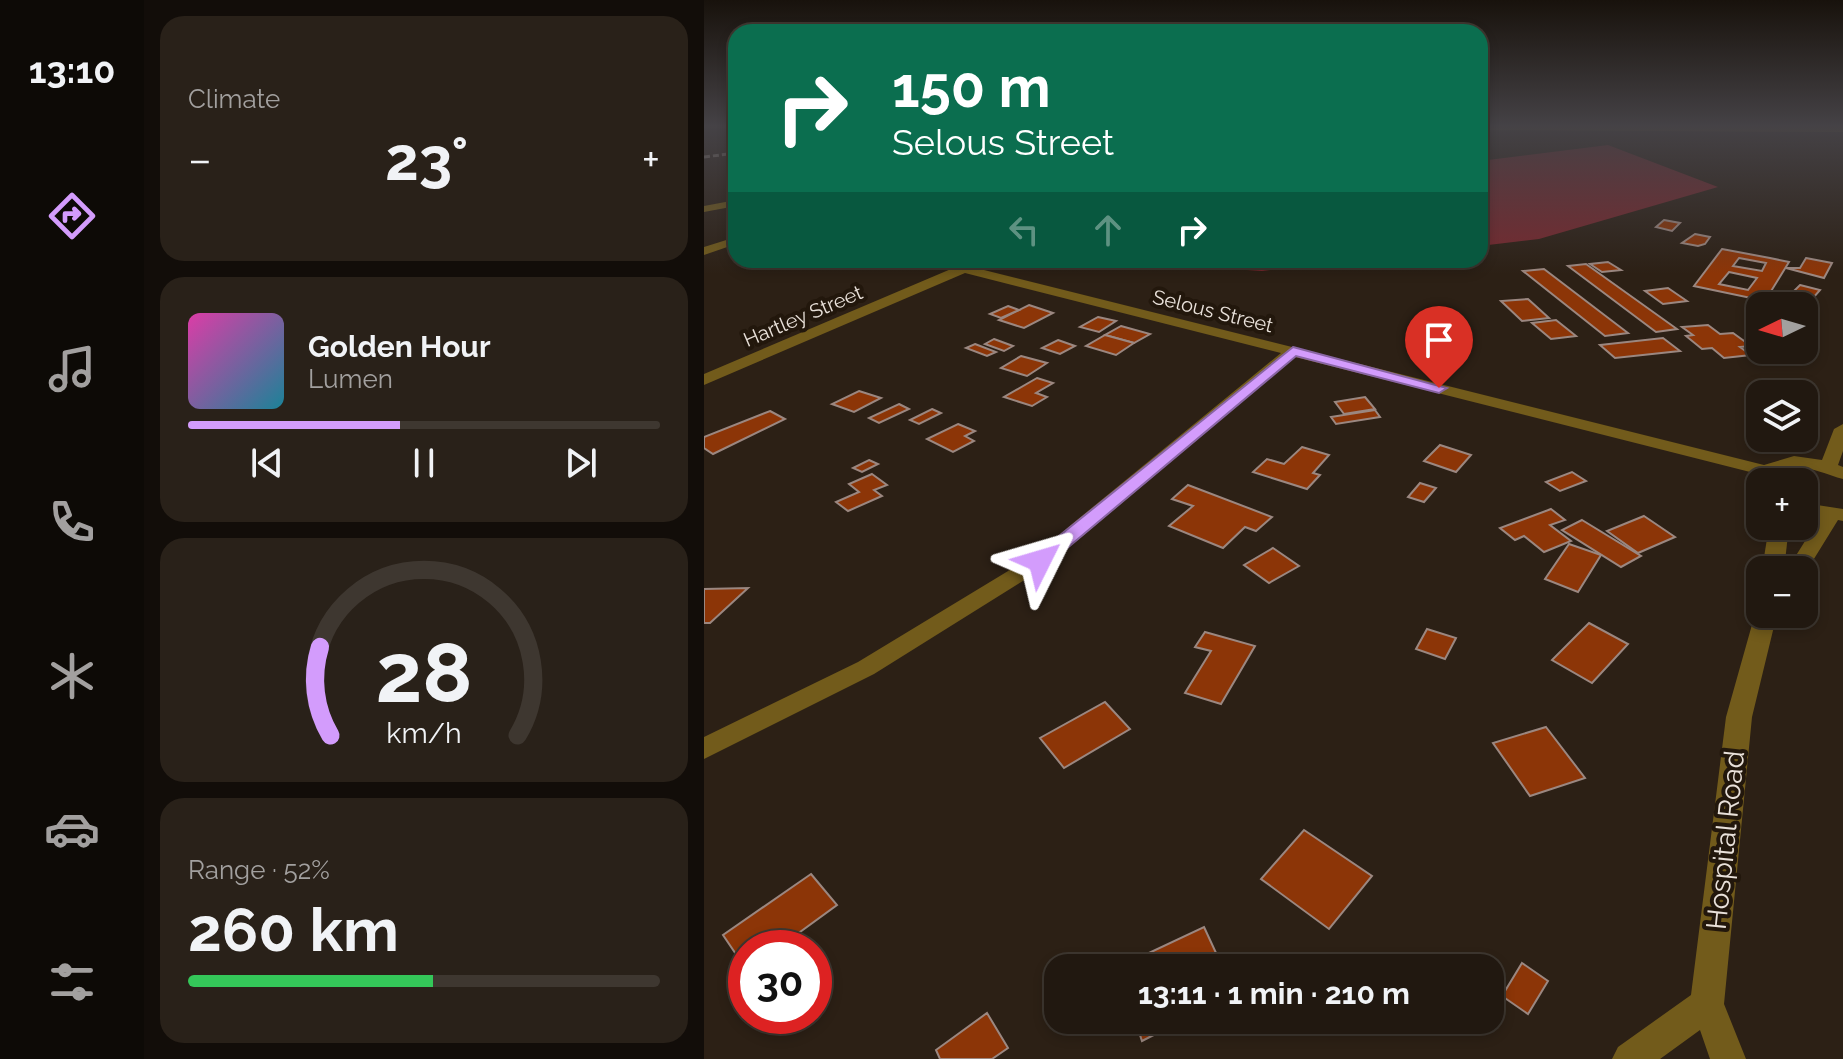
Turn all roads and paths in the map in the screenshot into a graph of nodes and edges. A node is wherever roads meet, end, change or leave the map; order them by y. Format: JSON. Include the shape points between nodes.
{"nodes":[{"id":1,"x":728,"y":204,"type":"edge"},
{"id":2,"x":704,"y":209,"type":"edge"},
{"id":3,"x":728,"y":243,"type":"edge"},
{"id":4,"x":704,"y":251,"type":"edge"},
{"id":5,"x":959,"y":268,"type":"edge"},
{"id":6,"x":963,"y":269,"type":"junction"},
{"id":7,"x":1293,"y":351,"type":"junction"},
{"id":8,"x":704,"y":380,"type":"edge"},
{"id":9,"x":1843,"y":429,"type":"edge"},
{"id":10,"x":1777,"y":468,"type":"edge"},
{"id":11,"x":1835,"y":470,"type":"edge"},
{"id":12,"x":1746,"y":471,"type":"edge"},
{"id":13,"x":1837,"y":515,"type":"edge"},
{"id":14,"x":1808,"y":556,"type":"edge"},
{"id":15,"x":1764,"y":628,"type":"edge"},
{"id":16,"x":704,"y":749,"type":"edge"},
{"id":17,"x":1707,"y":1004,"type":"junction"},
{"id":18,"x":1630,"y":1059,"type":"edge"},
{"id":19,"x":1728,"y":1059,"type":"edge"}],
"edges":[{"from":1,"to":2,"type":"street"},
{"from":3,"to":4,"type":"street"},
{"from":5,"to":6,"type":"street","name":"Selous Street"},
{"from":6,"to":7,"type":"street","name":"Selous Street"},
{"from":6,"to":8,"type":"street","name":"Hartley Street"},
{"from":7,"to":12,"type":"street","name":"Selous Street"},
{"from":7,"to":16,"type":"street","via":[[1040,561],[866,668]]},
{"from":9,"to":11,"type":"street"},
{"from":10,"to":11,"type":"street","via":[[1784,463]]},
{"from":13,"to":14,"type":"street"},
{"from":15,"to":17,"type":"street","name":"Hospital Road","via":[[1739,717]]},
{"from":17,"to":18,"type":"street"},
{"from":17,"to":19,"type":"street","name":"Hospital Road"}]}
